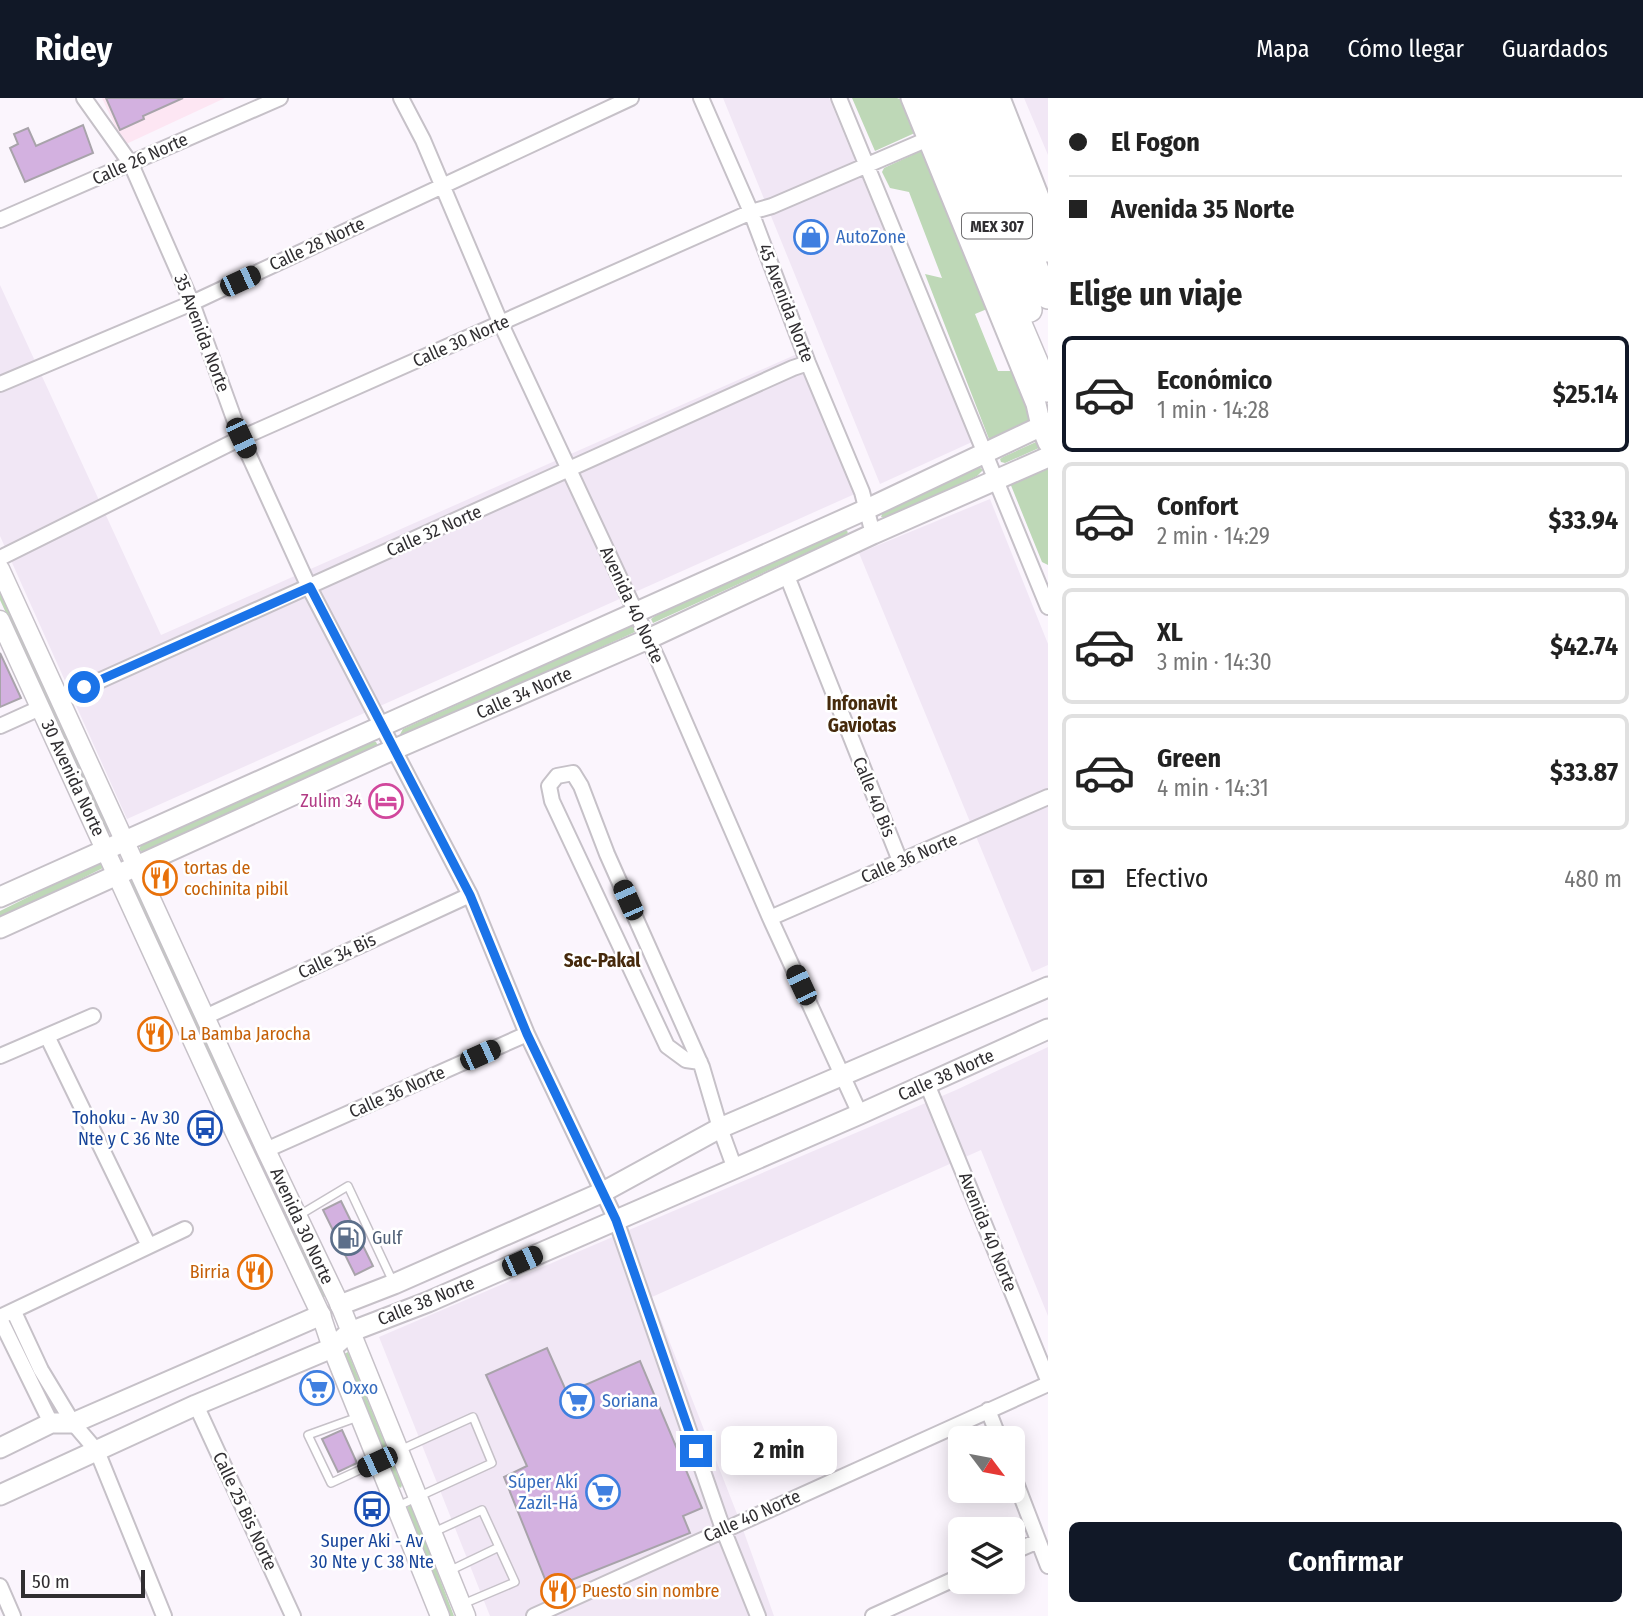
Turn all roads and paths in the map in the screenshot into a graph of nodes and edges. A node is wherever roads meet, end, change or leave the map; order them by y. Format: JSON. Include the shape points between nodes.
{"nodes":[{"id":1,"x":84,"y":98,"type":"edge"},
{"id":2,"x":279,"y":98,"type":"edge"},
{"id":3,"x":401,"y":98,"type":"edge"},
{"id":4,"x":631,"y":98,"type":"edge"},
{"id":5,"x":701,"y":98,"type":"edge"},
{"id":6,"x":839,"y":98,"type":"edge"},
{"id":7,"x":911,"y":98,"type":"edge"},
{"id":8,"x":924,"y":98,"type":"edge"},
{"id":9,"x":946,"y":98,"type":"edge"},
{"id":10,"x":967,"y":98,"type":"edge"},
{"id":11,"x":986,"y":98,"type":"edge"},
{"id":12,"x":1000,"y":98,"type":"edge"},
{"id":13,"x":928,"y":139,"type":"junction"},
{"id":14,"x":131,"y":164,"type":"junction"},
{"id":15,"x":868,"y":165,"type":"junction"},
{"id":16,"x":443,"y":186,"type":"junction"},
{"id":17,"x":751,"y":212,"type":"junction"},
{"id":18,"x":0,"y":220,"type":"edge"},
{"id":19,"x":1045,"y":233,"type":"edge"},
{"id":20,"x":1048,"y":297,"type":"edge"},
{"id":21,"x":192,"y":303,"type":"junction"},
{"id":22,"x":501,"y":324,"type":"junction"},
{"id":23,"x":1048,"y":354,"type":"edge"},
{"id":24,"x":808,"y":363,"type":"junction"},
{"id":25,"x":0,"y":384,"type":"edge"},
{"id":26,"x":1048,"y":390,"type":"edge"},
{"id":27,"x":1046,"y":431,"type":"edge"},
{"id":28,"x":241,"y":438,"type":"junction"},
{"id":29,"x":985,"y":451,"type":"junction"},
{"id":30,"x":1048,"y":457,"type":"edge"},
{"id":31,"x":569,"y":470,"type":"junction"},
{"id":32,"x":996,"y":480,"type":"junction"},
{"id":33,"x":867,"y":509,"type":"junction"},
{"id":34,"x":873,"y":534,"type":"junction"},
{"id":35,"x":0,"y":558,"type":"edge"},
{"id":36,"x":0,"y":569,"type":"edge"},
{"id":37,"x":787,"y":576,"type":"junction"},
{"id":38,"x":310,"y":587,"type":"junction"},
{"id":39,"x":1048,"y":607,"type":"edge"},
{"id":40,"x":636,"y":613,"type":"junction"},
{"id":41,"x":0,"y":620,"type":"edge"},
{"id":42,"x":648,"y":639,"type":"junction"},
{"id":43,"x":59,"y":699,"type":"junction"},
{"id":44,"x":40,"y":708,"type":"junction"},
{"id":45,"x":0,"y":726,"type":"edge"},
{"id":46,"x":382,"y":727,"type":"junction"},
{"id":47,"x":393,"y":751,"type":"junction"},
{"id":48,"x":1048,"y":797,"type":"edge"},
{"id":49,"x":125,"y":841,"type":"junction"},
{"id":50,"x":106,"y":849,"type":"junction"},
{"id":51,"x":900,"y":861,"type":"junction"},
{"id":52,"x":137,"y":866,"type":"junction"},
{"id":53,"x":118,"y":874,"type":"junction"},
{"id":54,"x":470,"y":895,"type":"junction"},
{"id":55,"x":0,"y":897,"type":"edge"},
{"id":56,"x":770,"y":918,"type":"junction"},
{"id":57,"x":0,"y":928,"type":"edge"},
{"id":58,"x":1048,"y":987,"type":"edge"},
{"id":59,"x":93,"y":1016,"type":"dead end"},
{"id":60,"x":205,"y":1017,"type":"junction"},
{"id":61,"x":1048,"y":1029,"type":"edge"},
{"id":62,"x":527,"y":1034,"type":"junction"},
{"id":63,"x":47,"y":1036,"type":"junction"},
{"id":64,"x":0,"y":1056,"type":"edge"},
{"id":65,"x":700,"y":1062,"type":"junction"},
{"id":66,"x":842,"y":1075,"type":"junction"},
{"id":67,"x":927,"y":1084,"type":"junction"},
{"id":68,"x":860,"y":1114,"type":"junction"},
{"id":69,"x":720,"y":1128,"type":"junction"},
{"id":70,"x":266,"y":1150,"type":"junction"},
{"id":71,"x":736,"y":1169,"type":"junction"},
{"id":72,"x":603,"y":1192,"type":"junction"},
{"id":73,"x":298,"y":1217,"type":"junction"},
{"id":74,"x":616,"y":1220,"type":"junction"},
{"id":75,"x":185,"y":1229,"type":"dead end"},
{"id":76,"x":149,"y":1246,"type":"junction"},
{"id":77,"x":394,"y":1284,"type":"junction"},
{"id":78,"x":340,"y":1305,"type":"junction"},
{"id":79,"x":321,"y":1315,"type":"junction"},
{"id":80,"x":5,"y":1316,"type":"edge"},
{"id":81,"x":350,"y":1332,"type":"junction"},
{"id":82,"x":332,"y":1348,"type":"junction"},
{"id":83,"x":1048,"y":1382,"type":"edge"},
{"id":84,"x":196,"y":1405,"type":"junction"},
{"id":85,"x":988,"y":1410,"type":"junction"},
{"id":86,"x":360,"y":1417,"type":"junction"},
{"id":87,"x":51,"y":1423,"type":"junction"},
{"id":88,"x":73,"y":1423,"type":"junction"},
{"id":89,"x":994,"y":1426,"type":"edge"},
{"id":90,"x":0,"y":1448,"type":"edge"},
{"id":91,"x":400,"y":1450,"type":"junction"},
{"id":92,"x":97,"y":1451,"type":"junction"},
{"id":93,"x":377,"y":1462,"type":"junction"},
{"id":94,"x":0,"y":1494,"type":"edge"},
{"id":95,"x":418,"y":1495,"type":"junction"},
{"id":96,"x":1024,"y":1503,"type":"edge"},
{"id":97,"x":395,"y":1507,"type":"junction"},
{"id":98,"x":723,"y":1528,"type":"junction"},
{"id":99,"x":434,"y":1533,"type":"junction"},
{"id":100,"x":1038,"y":1541,"type":"junction"},
{"id":101,"x":499,"y":1547,"type":"junction"},
{"id":102,"x":1025,"y":1547,"type":"edge"},
{"id":103,"x":1048,"y":1566,"type":"edge"},
{"id":104,"x":448,"y":1571,"type":"junction"},
{"id":105,"x":948,"y":1582,"type":"edge"},
{"id":106,"x":0,"y":1586,"type":"edge"},
{"id":107,"x":464,"y":1611,"type":"edge"},
{"id":108,"x":13,"y":1616,"type":"edge"},
{"id":109,"x":164,"y":1616,"type":"edge"},
{"id":110,"x":293,"y":1616,"type":"edge"},
{"id":111,"x":440,"y":1616,"type":"edge"},
{"id":112,"x":534,"y":1616,"type":"edge"},
{"id":113,"x":758,"y":1616,"type":"edge"},
{"id":114,"x":873,"y":1616,"type":"edge"}],
"edges":[{"from":1,"to":14,"type":"street","name":"35 Avenida Norte"},
{"from":2,"to":14,"type":"street","name":"Calle 26 Norte"},
{"from":3,"to":16,"type":"street","name":"Avenida 40 Norte"},
{"from":4,"to":16,"type":"street","name":"Calle 28 Norte"},
{"from":5,"to":17,"type":"street","name":"45 Avenida Norte"},
{"from":6,"to":15,"type":"street"},
{"from":7,"to":13,"type":"main road"},
{"from":8,"to":26,"type":"highway"},
{"from":9,"to":23,"type":"highway","number":"MEX 307"},
{"from":10,"to":20,"type":"highway","number":"MEX 307"},
{"from":11,"to":19,"type":"highway"},
{"from":12,"to":19,"type":"main road"},
{"from":13,"to":15,"type":"street","name":"Calle 30 Norte"},
{"from":13,"to":27,"type":"main road"},
{"from":14,"to":18,"type":"street","name":"Calle 26 Norte"},
{"from":14,"to":21,"type":"street","name":"35 Avenida Norte"},
{"from":15,"to":17,"type":"street","name":"Calle 30 Norte"},
{"from":15,"to":29,"type":"street"},
{"from":16,"to":21,"type":"street","name":"Calle 28 Norte"},
{"from":16,"to":22,"type":"street","name":"Avenida 40 Norte"},
{"from":17,"to":22,"type":"street","name":"Calle 30 Norte"},
{"from":17,"to":24,"type":"street","name":"45 Avenida Norte"},
{"from":21,"to":25,"type":"street","name":"Calle 28 Norte"},
{"from":21,"to":28,"type":"street","name":"35 Avenida Norte"},
{"from":22,"to":28,"type":"street","name":"Calle 30 Norte"},
{"from":22,"to":31,"type":"street","name":"Avenida 40 Norte"},
{"from":24,"to":31,"type":"street","name":"Calle 32 Norte"},
{"from":24,"to":33,"type":"street","name":"45 Avenida Norte"},
{"from":27,"to":29,"type":"main road","name":"Calle 34 Norte"},
{"from":28,"to":35,"type":"street","name":"Calle 30 Norte"},
{"from":28,"to":38,"type":"street","name":"35 Avenida Norte"},
{"from":29,"to":32,"type":"street"},
{"from":29,"to":33,"type":"main road","name":"Calle 34 Norte"},
{"from":30,"to":32,"type":"main road","name":"Calle 34 Norte"},
{"from":31,"to":38,"type":"street","name":"Calle 32 Norte"},
{"from":31,"to":40,"type":"street","name":"Avenida 40 Norte"},
{"from":32,"to":34,"type":"main road","name":"Calle 34 Norte"},
{"from":32,"to":39,"type":"street"},
{"from":33,"to":34,"type":"street","name":"45 Avenida Norte"},
{"from":33,"to":40,"type":"main road","name":"Calle 34 Norte"},
{"from":34,"to":37,"type":"main road","name":"Calle 34 Norte"},
{"from":36,"to":43,"type":"street","name":"30 Avenida Norte"},
{"from":37,"to":42,"type":"main road","name":"Calle 34 Norte"},
{"from":37,"to":51,"type":"street","name":"Calle 40 Bis"},
{"from":38,"to":43,"type":"street","name":"Calle 32 Norte"},
{"from":38,"to":46,"type":"street","name":"35 Avenida Norte"},
{"from":40,"to":42,"type":"street","name":"Avenida 40 Norte"},
{"from":40,"to":46,"type":"main road","name":"Calle 34 Norte"},
{"from":41,"to":44,"type":"street"},
{"from":42,"to":47,"type":"main road","name":"Calle 34 Norte"},
{"from":42,"to":56,"type":"street","name":"Avenida 40 Norte"},
{"from":43,"to":49,"type":"street","name":"30 Avenida Norte"},
{"from":44,"to":45,"type":"street"},
{"from":44,"to":50,"type":"street","name":"30 Avenida Norte"},
{"from":46,"to":47,"type":"street","name":"35 Avenida Norte"},
{"from":46,"to":49,"type":"main road","name":"Calle 34 Norte"},
{"from":47,"to":52,"type":"main road","name":"Calle 34 Norte"},
{"from":47,"to":54,"type":"street","name":"35 Avenida Norte"},
{"from":48,"to":51,"type":"street","name":"Calle 36 Norte"},
{"from":49,"to":50,"type":"main road","name":"Calle 34 Norte"},
{"from":49,"to":52,"type":"street","name":"Avenida 30 Norte"},
{"from":50,"to":53,"type":"street","name":"Avenida 30 Norte"},
{"from":50,"to":55,"type":"main road","name":"Calle 34 Norte"},
{"from":51,"to":56,"type":"street","name":"Calle 36 Norte"},
{"from":52,"to":53,"type":"main road","name":"Calle 34 Norte"},
{"from":52,"to":60,"type":"street","name":"Avenida 30 Norte"},
{"from":53,"to":57,"type":"main road","name":"Calle 34 Norte"},
{"from":53,"to":79,"type":"street","name":"Avenida 30 Norte"},
{"from":54,"to":60,"type":"street","name":"Calle 34 Bis"},
{"from":54,"to":62,"type":"street","name":"35 Avenida Norte"},
{"from":56,"to":66,"type":"street","name":"Avenida 40 Norte"},
{"from":58,"to":66,"type":"main road","name":"Calle 38 Norte"},
{"from":59,"to":63,"type":"street"},
{"from":60,"to":70,"type":"street","name":"Avenida 30 Norte"},
{"from":61,"to":67,"type":"main road","name":"Calle 38 Norte"},
{"from":62,"to":70,"type":"street","name":"Calle 36 Norte"},
{"from":62,"to":72,"type":"street","name":"35 Avenida Norte"},
{"from":63,"to":64,"type":"street"},
{"from":63,"to":76,"type":"street"},
{"from":65,"to":65,"type":"street","via":[[576,775],[557,776],[549,786],[552,801],[667,1046],[686,1060]]},
{"from":65,"to":69,"type":"street"},
{"from":66,"to":68,"type":"street","name":"Avenida 40 Norte"},
{"from":66,"to":69,"type":"main road","name":"Calle 38 Norte"},
{"from":67,"to":68,"type":"main road","name":"Calle 38 Norte"},
{"from":67,"to":83,"type":"street","name":"Avenida 40 Norte"},
{"from":68,"to":71,"type":"main road","name":"Calle 38 Norte"},
{"from":69,"to":71,"type":"street"},
{"from":69,"to":72,"type":"main road","name":"Calle 38 Norte"},
{"from":70,"to":73,"type":"street","name":"Avenida 30 Norte"},
{"from":71,"to":74,"type":"main road","name":"Calle 38 Norte"},
{"from":72,"to":74,"type":"street","name":"35 Avenida Norte"},
{"from":72,"to":77,"type":"main road","name":"Calle 38 Norte"},
{"from":73,"to":77,"type":"lane","via":[[348,1186]]},
{"from":73,"to":78,"type":"street","name":"Avenida 30 Norte"},
{"from":74,"to":81,"type":"main road","name":"Calle 38 Norte"},
{"from":74,"to":98,"type":"street","name":"35 Avenida Norte"},
{"from":75,"to":76,"type":"street"},
{"from":76,"to":80,"type":"street"},
{"from":77,"to":78,"type":"main road","name":"Calle 38 Norte"},
{"from":78,"to":79,"type":"street","name":"Calle 38 Norte"},
{"from":78,"to":81,"type":"street","name":"Avenida 30 Norte"},
{"from":79,"to":82,"type":"street","name":"Avenida 30 Norte"},
{"from":79,"to":88,"type":"main road","name":"Calle 38 Norte"},
{"from":80,"to":87,"type":"street"},
{"from":80,"to":88,"type":"street"},
{"from":81,"to":82,"type":"main road","name":"Calle 38 Norte"},
{"from":81,"to":91,"type":"street","name":"Avenida 30 Norte"},
{"from":82,"to":84,"type":"main road","name":"Calle 38 Norte"},
{"from":82,"to":86,"type":"street","name":"Avenida 30 Norte"},
{"from":83,"to":85,"type":"street","name":"Calle 40 Norte"},
{"from":84,"to":92,"type":"main road","name":"Calle 38 Norte"},
{"from":84,"to":110,"type":"street","name":"Calle 25 Bis Norte"},
{"from":85,"to":89,"type":"street"},
{"from":85,"to":98,"type":"street","name":"Calle 40 Norte"},
{"from":86,"to":93,"type":"street","name":"Avenida 30 Norte"},
{"from":86,"to":93,"type":"lane","via":[[309,1434],[331,1483]]},
{"from":87,"to":88,"type":"main road","name":"Calle 38 Norte"},
{"from":87,"to":90,"type":"main road","name":"Calle 38 Norte"},
{"from":88,"to":92,"type":"street"},
{"from":91,"to":95,"type":"street","name":"Avenida 30 Norte"},
{"from":91,"to":95,"type":"lane","via":[[473,1417],[492,1463]]},
{"from":92,"to":94,"type":"main road","name":"Calle 38 Norte"},
{"from":92,"to":109,"type":"street"},
{"from":93,"to":97,"type":"street","name":"Avenida 30 Norte"},
{"from":95,"to":97,"type":"lane"},
{"from":95,"to":99,"type":"street","name":"Avenida 30 Norte"},
{"from":96,"to":100,"type":"street"},
{"from":97,"to":111,"type":"street","name":"Avenida 30 Norte"},
{"from":98,"to":112,"type":"street","name":"Calle 40 Norte"},
{"from":98,"to":113,"type":"street","name":"35 Avenida Norte"},
{"from":99,"to":101,"type":"lane","via":[[482,1510]]},
{"from":99,"to":104,"type":"street","name":"Avenida 30 Norte"},
{"from":100,"to":102,"type":"street"},
{"from":100,"to":103,"type":"street"},
{"from":101,"to":104,"type":"lane"},
{"from":101,"to":107,"type":"lane","via":[[515,1582]]},
{"from":104,"to":107,"type":"street","name":"Avenida 30 Norte"},
{"from":105,"to":114,"type":"street"},
{"from":106,"to":108,"type":"street"}]}
